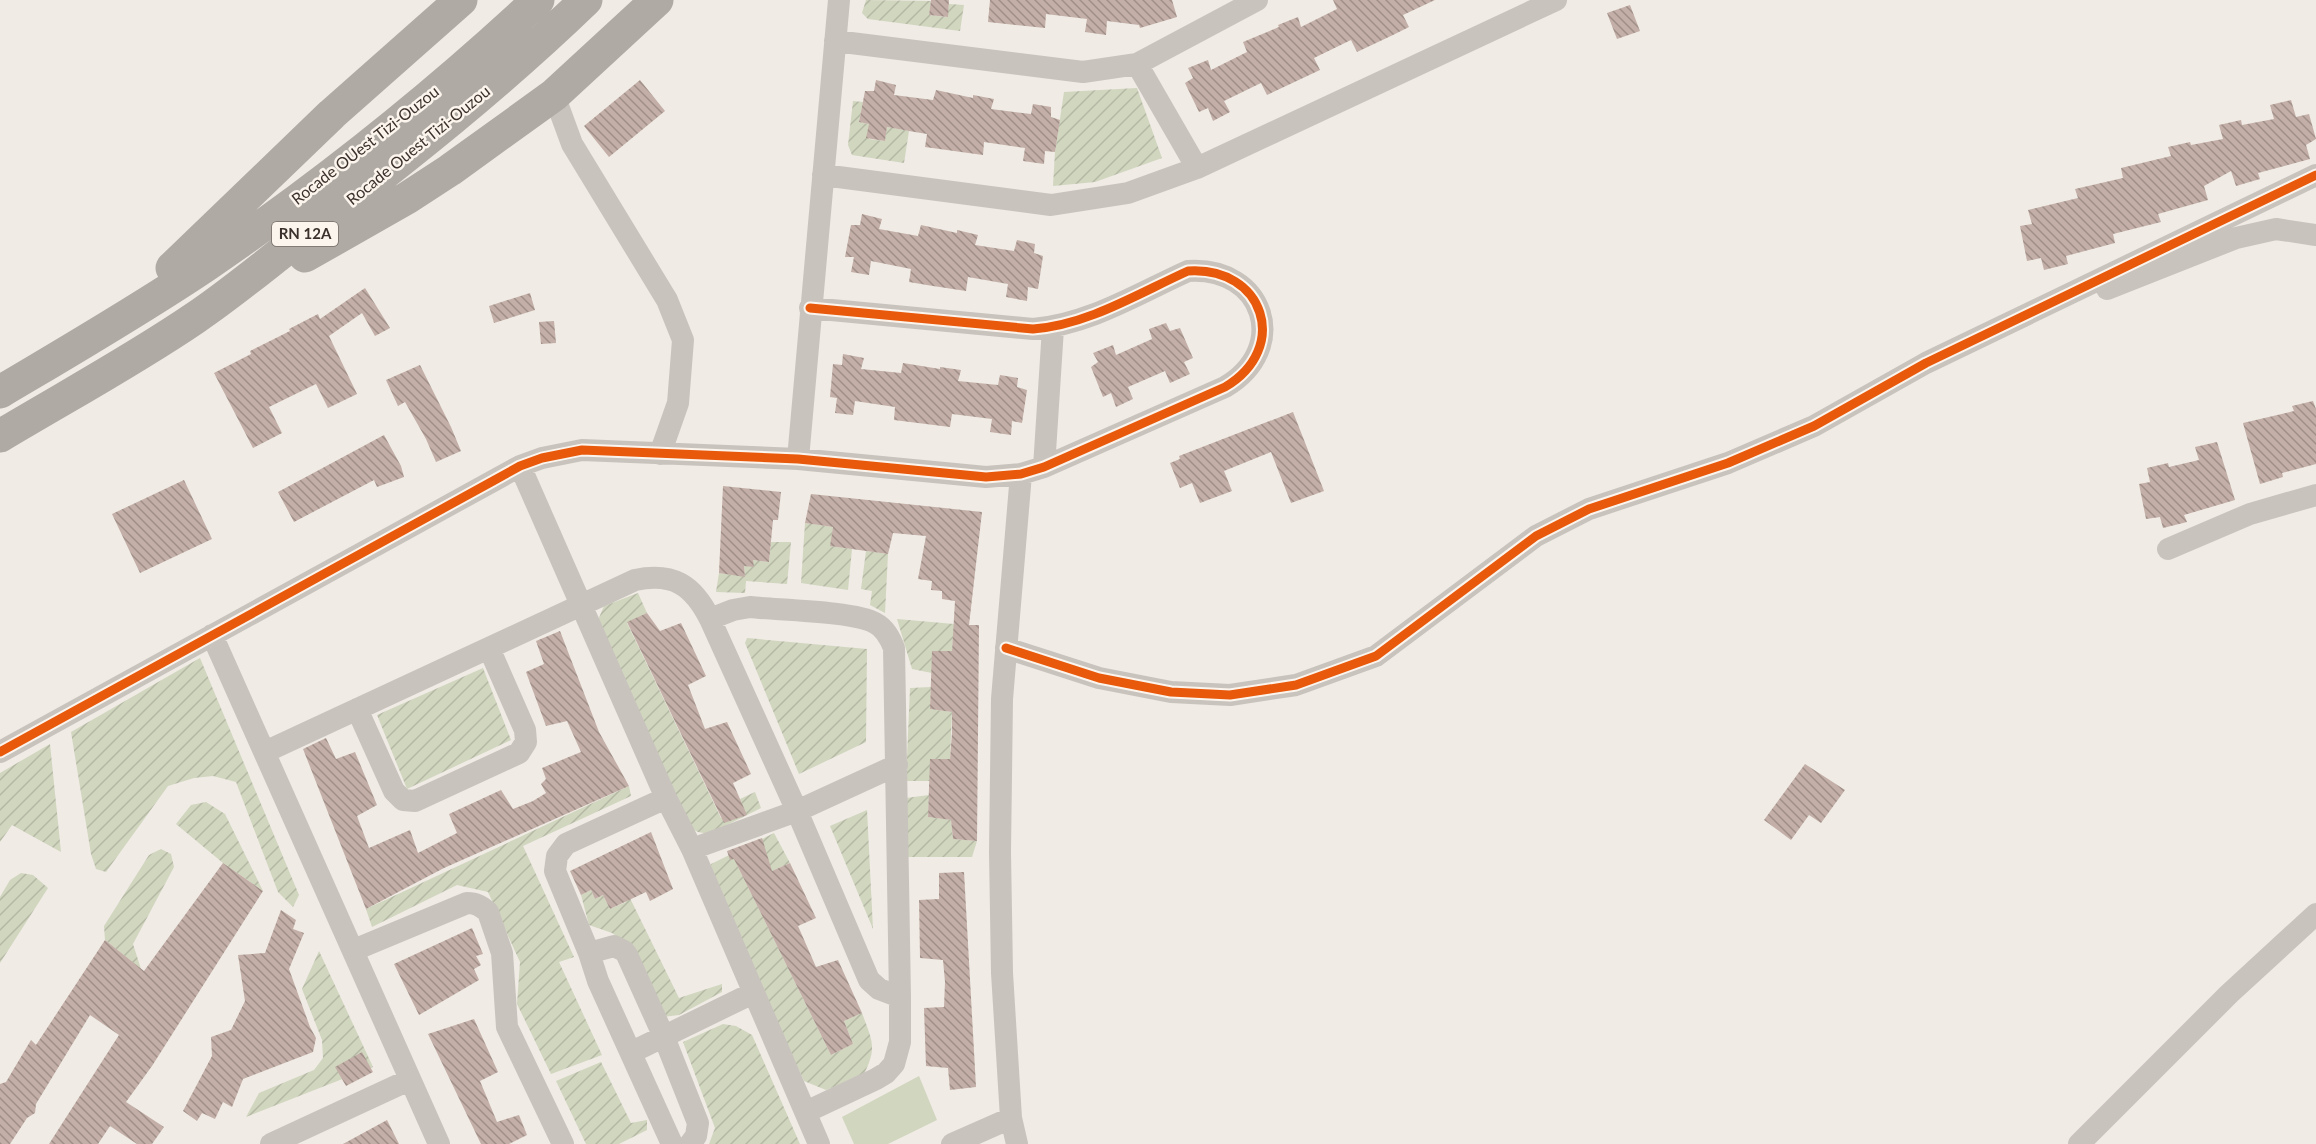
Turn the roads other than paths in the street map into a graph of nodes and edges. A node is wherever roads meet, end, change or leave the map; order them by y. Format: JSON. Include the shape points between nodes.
{"nodes":[{"id":1,"x":461,"y":0,"type":"edge"},
{"id":2,"x":538,"y":0,"type":"edge"},
{"id":3,"x":586,"y":0,"type":"edge"},
{"id":4,"x":657,"y":0,"type":"edge"},
{"id":5,"x":839,"y":0,"type":"edge"},
{"id":6,"x":1257,"y":0,"type":"edge"},
{"id":7,"x":1556,"y":0,"type":"edge"},
{"id":8,"x":835,"y":41,"type":"junction"},
{"id":9,"x":1137,"y":64,"type":"junction"},
{"id":10,"x":554,"y":95,"type":"junction"},
{"id":11,"x":1197,"y":168,"type":"junction"},
{"id":12,"x":823,"y":175,"type":"junction"},
{"id":13,"x":2316,"y":175,"type":"edge"},
{"id":14,"x":2316,"y":235,"type":"edge"},
{"id":15,"x":810,"y":308,"type":"junction"},
{"id":16,"x":196,"y":317,"type":"junction"},
{"id":17,"x":122,"y":318,"type":"junction"},
{"id":18,"x":2017,"y":319,"type":"junction"},
{"id":19,"x":1053,"y":328,"type":"junction"},
{"id":20,"x":0,"y":392,"type":"edge"},
{"id":21,"x":0,"y":436,"type":"edge"},
{"id":22,"x":660,"y":454,"type":"junction"},
{"id":23,"x":798,"y":459,"type":"junction"},
{"id":24,"x":520,"y":466,"type":"junction"},
{"id":25,"x":1044,"y":467,"type":"junction"},
{"id":26,"x":1021,"y":474,"type":"junction"},
{"id":27,"x":2316,"y":495,"type":"edge"},
{"id":28,"x":2168,"y":549,"type":"dead end"},
{"id":29,"x":581,"y":605,"type":"junction"},
{"id":30,"x":710,"y":619,"type":"junction"},
{"id":31,"x":212,"y":635,"type":"junction"},
{"id":32,"x":489,"y":648,"type":"junction"},
{"id":33,"x":1006,"y":648,"type":"junction"},
{"id":34,"x":357,"y":710,"type":"junction"},
{"id":35,"x":0,"y":752,"type":"edge"},
{"id":36,"x":265,"y":752,"type":"junction"},
{"id":37,"x":897,"y":765,"type":"junction"},
{"id":38,"x":666,"y":798,"type":"junction"},
{"id":39,"x":796,"y":811,"type":"junction"},
{"id":40,"x":692,"y":849,"type":"junction"},
{"id":41,"x":2316,"y":914,"type":"edge"},
{"id":42,"x":354,"y":950,"type":"junction"},
{"id":43,"x":589,"y":953,"type":"junction"},
{"id":44,"x":753,"y":993,"type":"junction"},
{"id":45,"x":900,"y":997,"type":"junction"},
{"id":46,"x":664,"y":1037,"type":"junction"},
{"id":47,"x":632,"y":1052,"type":"junction"},
{"id":48,"x":409,"y":1080,"type":"junction"},
{"id":49,"x":806,"y":1112,"type":"junction"},
{"id":50,"x":1011,"y":1118,"type":"junction"},
{"id":51,"x":271,"y":1144,"type":"edge"},
{"id":52,"x":439,"y":1144,"type":"edge"},
{"id":53,"x":563,"y":1144,"type":"edge"},
{"id":54,"x":672,"y":1144,"type":"edge"},
{"id":55,"x":690,"y":1144,"type":"edge"},
{"id":56,"x":819,"y":1144,"type":"edge"},
{"id":57,"x":952,"y":1144,"type":"edge"},
{"id":58,"x":1017,"y":1144,"type":"edge"},
{"id":59,"x":2079,"y":1144,"type":"edge"}],
"edges":[{"from":1,"to":17,"type":"highway","via":[[332,114]]},
{"from":2,"to":17,"type":"highway","name":"Rocade OUest Tizi-Ouzou","number":"RN 12A","via":[[353,157],[239,242]]},
{"from":3,"to":16,"type":"highway","name":"Rocade Ouest Tizi-Ouzou","number":"RN 12A","via":[[462,112]]},
{"from":4,"to":10,"type":"highway"},
{"from":5,"to":8,"type":"street"},
{"from":6,"to":9,"type":"street"},
{"from":7,"to":11,"type":"street"},
{"from":8,"to":9,"type":"street","via":[[1083,72]]},
{"from":8,"to":12,"type":"street"},
{"from":9,"to":11,"type":"street"},
{"from":10,"to":16,"type":"highway","via":[[430,185]]},
{"from":10,"to":22,"type":"street","via":[[572,144],[667,300],[683,340],[678,403]]},
{"from":11,"to":12,"type":"street","via":[[1128,193],[1051,205]]},
{"from":12,"to":15,"type":"street"},
{"from":13,"to":18,"type":"street"},
{"from":14,"to":18,"type":"street","via":[[2276,229],[2236,238],[2089,297]]},
{"from":15,"to":19,"type":"street"},
{"from":15,"to":23,"type":"street"},
{"from":16,"to":21,"type":"highway","name":"Rocade Ouest Tizi-Ouzou","number":"RN 12A"},
{"from":17,"to":20,"type":"highway","name":"Rocade OUest Tizi-Ouzou","number":"RN 12A"},
{"from":18,"to":33,"type":"street","via":[[1926,363],[1814,426],[1728,463],[1588,509],[1536,536],[1376,656],[1296,685],[1230,695],[1171,692],[1099,678]]},
{"from":19,"to":25,"type":"street"},
{"from":19,"to":25,"type":"street","via":[[1085,318],[1188,270],[1206,269],[1224,274],[1252,296],[1263,330],[1253,364],[1241,378]]},
{"from":22,"to":23,"type":"street"},
{"from":22,"to":24,"type":"street","via":[[582,450]]},
{"from":23,"to":26,"type":"street","via":[[986,477]]},
{"from":24,"to":29,"type":"street"},
{"from":24,"to":31,"type":"street"},
{"from":25,"to":26,"type":"street"},
{"from":26,"to":33,"type":"street"},
{"from":27,"to":28,"type":"street","via":[[2250,514]]},
{"from":29,"to":30,"type":"street","via":[[635,579],[662,577],[687,587]]},
{"from":29,"to":32,"type":"street"},
{"from":29,"to":38,"type":"street"},
{"from":30,"to":37,"type":"street","via":[[750,607],[857,617],[876,623],[894,648]]},
{"from":30,"to":39,"type":"street"},
{"from":31,"to":35,"type":"street"},
{"from":31,"to":36,"type":"street"},
{"from":32,"to":34,"type":"street"},
{"from":32,"to":34,"type":"street","via":[[525,730],[526,742],[519,753],[415,801],[403,800]]},
{"from":33,"to":50,"type":"street","via":[[1000,852],[1002,973]]},
{"from":34,"to":36,"type":"street"},
{"from":36,"to":42,"type":"street"},
{"from":37,"to":39,"type":"street"},
{"from":37,"to":45,"type":"street"},
{"from":38,"to":40,"type":"street"},
{"from":38,"to":43,"type":"street","via":[[566,844],[557,856],[555,871]]},
{"from":39,"to":40,"type":"street"},
{"from":39,"to":45,"type":"street","via":[[868,980]]},
{"from":40,"to":44,"type":"street"},
{"from":41,"to":59,"type":"street","via":[[2229,994]]},
{"from":42,"to":48,"type":"street"},
{"from":42,"to":53,"type":"street","via":[[467,903],[488,912],[500,946],[507,1027]]},
{"from":43,"to":46,"type":"street","via":[[609,946],[624,951]]},
{"from":43,"to":47,"type":"street"},
{"from":44,"to":46,"type":"street"},
{"from":44,"to":49,"type":"street"},
{"from":45,"to":49,"type":"street","via":[[900,1042],[894,1064],[876,1079]]},
{"from":46,"to":47,"type":"street"},
{"from":46,"to":55,"type":"street","via":[[698,1123]]},
{"from":47,"to":54,"type":"street"},
{"from":48,"to":51,"type":"street"},
{"from":48,"to":52,"type":"street"},
{"from":49,"to":56,"type":"street"},
{"from":50,"to":57,"type":"street"},
{"from":50,"to":58,"type":"street"}]}
